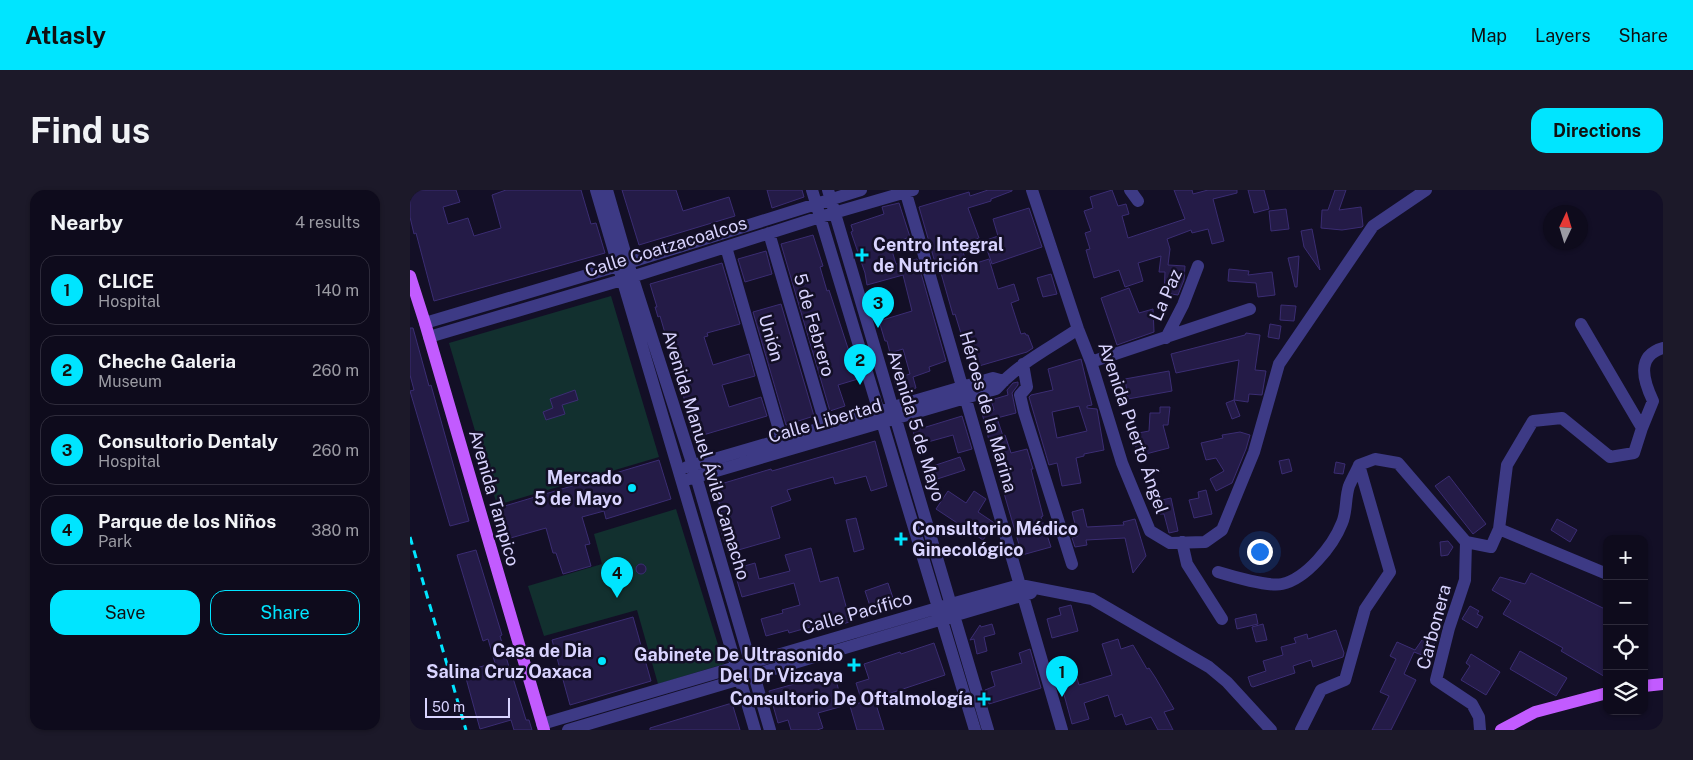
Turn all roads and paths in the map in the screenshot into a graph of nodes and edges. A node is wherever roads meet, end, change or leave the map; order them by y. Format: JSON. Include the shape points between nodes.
{"nodes":[{"id":1,"x":596,"y":190,"type":"edge"},
{"id":2,"x":607,"y":190,"type":"edge"},
{"id":3,"x":812,"y":190,"type":"edge"},
{"id":4,"x":861,"y":190,"type":"edge"},
{"id":5,"x":1032,"y":190,"type":"edge"},
{"id":6,"x":1130,"y":190,"type":"edge"},
{"id":7,"x":1426,"y":190,"type":"edge"},
{"id":8,"x":908,"y":191,"type":"edge"},
{"id":9,"x":829,"y":194,"type":"edge"},
{"id":10,"x":1138,"y":201,"type":"dead end"},
{"id":11,"x":816,"y":203,"type":"junction"},
{"id":12,"x":835,"y":213,"type":"junction"},
{"id":13,"x":820,"y":217,"type":"junction"},
{"id":14,"x":769,"y":233,"type":"junction"},
{"id":15,"x":726,"y":247,"type":"junction"},
{"id":16,"x":623,"y":264,"type":"junction"},
{"id":17,"x":1198,"y":266,"type":"dead end"},
{"id":18,"x":410,"y":276,"type":"edge"},
{"id":19,"x":628,"y":279,"type":"junction"},
{"id":20,"x":1250,"y":309,"type":"dead end"},
{"id":21,"x":425,"y":323,"type":"junction"},
{"id":22,"x":1582,"y":324,"type":"dead end"},
{"id":23,"x":1078,"y":329,"type":"junction"},
{"id":24,"x":429,"y":337,"type":"junction"},
{"id":25,"x":1166,"y":338,"type":"junction"},
{"id":26,"x":1663,"y":348,"type":"edge"},
{"id":27,"x":1092,"y":362,"type":"junction"},
{"id":28,"x":1023,"y":364,"type":"junction"},
{"id":29,"x":965,"y":393,"type":"junction"},
{"id":30,"x":894,"y":413,"type":"junction"},
{"id":31,"x":880,"y":417,"type":"junction"},
{"id":32,"x":826,"y":427,"type":"junction"},
{"id":33,"x":1642,"y":428,"type":"junction"},
{"id":34,"x":782,"y":440,"type":"junction"},
{"id":35,"x":1359,"y":465,"type":"junction"},
{"id":36,"x":694,"y":471,"type":"junction"},
{"id":37,"x":680,"y":475,"type":"junction"},
{"id":38,"x":1499,"y":529,"type":"junction"},
{"id":39,"x":1182,"y":542,"type":"junction"},
{"id":40,"x":1466,"y":542,"type":"junction"},
{"id":41,"x":1072,"y":564,"type":"dead end"},
{"id":42,"x":1218,"y":572,"type":"dead end"},
{"id":43,"x":1603,"y":572,"type":"edge"},
{"id":44,"x":1022,"y":591,"type":"junction"},
{"id":45,"x":947,"y":612,"type":"junction"},
{"id":46,"x":1222,"y":619,"type":"dead end"},
{"id":47,"x":752,"y":669,"type":"junction"},
{"id":48,"x":738,"y":673,"type":"junction"},
{"id":49,"x":1663,"y":684,"type":"edge"},
{"id":50,"x":1648,"y":686,"type":"edge"},
{"id":51,"x":1603,"y":694,"type":"edge"},
{"id":52,"x":592,"y":721,"type":"edge"},
{"id":53,"x":543,"y":727,"type":"edge"},
{"id":54,"x":568,"y":730,"type":"edge"},
{"id":55,"x":754,"y":730,"type":"edge"},
{"id":56,"x":770,"y":730,"type":"edge"},
{"id":57,"x":974,"y":730,"type":"edge"},
{"id":58,"x":988,"y":730,"type":"edge"},
{"id":59,"x":1062,"y":730,"type":"edge"},
{"id":60,"x":1271,"y":730,"type":"edge"},
{"id":61,"x":1301,"y":730,"type":"edge"},
{"id":62,"x":1480,"y":730,"type":"edge"},
{"id":63,"x":1501,"y":730,"type":"edge"}],
"edges":[{"from":1,"to":16,"type":"street","name":"Avenida Manuel Ávila Camacho"},
{"from":2,"to":16,"type":"street","name":"Avenida Manuel Ávila Camacho"},
{"from":3,"to":11,"type":"street","name":"Avenida 5 de Mayo"},
{"from":4,"to":9,"type":"street","name":"Calle Coatzacoalcos"},
{"from":5,"to":23,"type":"street","name":"Avenida Puerto Ángel"},
{"from":6,"to":10,"type":"street"},
{"from":7,"to":39,"type":"street","name":"Avenida Puerto Ángel","via":[[1373,226],[1278,364],[1254,452],[1222,530],[1205,542]]},
{"from":8,"to":12,"type":"street","name":"Calle Coatzacoalcos"},
{"from":8,"to":29,"type":"street","name":"Héroes de la Marina"},
{"from":9,"to":11,"type":"street","name":"Calle Coatzacoalcos"},
{"from":9,"to":12,"type":"street","name":"Avenida 5 de Mayo"},
{"from":11,"to":13,"type":"street","name":"Avenida 5 de Mayo"},
{"from":11,"to":16,"type":"street","name":"Calle Coatzacoalcos"},
{"from":12,"to":13,"type":"street","name":"Calle Coatzacoalcos"},
{"from":12,"to":30,"type":"street","name":"Avenida 5 de Mayo"},
{"from":13,"to":14,"type":"street","name":"Calle Coatzacoalcos"},
{"from":13,"to":31,"type":"street","name":"Avenida 5 de Mayo"},
{"from":14,"to":15,"type":"street","name":"Calle Coatzacoalcos"},
{"from":14,"to":32,"type":"street","name":"5 de Febrero"},
{"from":15,"to":19,"type":"street","name":"Calle Coatzacoalcos"},
{"from":15,"to":34,"type":"street","name":"Unión"},
{"from":16,"to":19,"type":"street","name":"Avenida Manuel Ávila Camacho"},
{"from":16,"to":21,"type":"street","name":"Calle Coatzacoalcos"},
{"from":17,"to":25,"type":"street","name":"La Paz"},
{"from":18,"to":21,"type":"main road","name":"Avenida Tampico"},
{"from":19,"to":24,"type":"street","name":"Calle Coatzacoalcos"},
{"from":19,"to":36,"type":"street","name":"Avenida Manuel Ávila Camacho"},
{"from":19,"to":37,"type":"street","name":"Avenida Manuel Ávila Camacho"},
{"from":20,"to":25,"type":"street"},
{"from":21,"to":24,"type":"main road","name":"Avenida Tampico"},
{"from":22,"to":33,"type":"street"},
{"from":23,"to":27,"type":"street","name":"Avenida Puerto Ángel"},
{"from":23,"to":28,"type":"street","name":"Calle Libertad"},
{"from":24,"to":53,"type":"main road","name":"Avenida Tampico"},
{"from":25,"to":27,"type":"street"},
{"from":26,"to":33,"type":"street","via":[[1646,360],[1643,372],[1653,401]]},
{"from":27,"to":39,"type":"street","name":"Avenida Puerto Ángel","via":[[1122,463],[1150,531],[1170,543]]},
{"from":28,"to":29,"type":"street","name":"Calle Libertad","via":[[996,389]]},
{"from":28,"to":41,"type":"street","via":[[1027,387],[1020,395]]},
{"from":29,"to":30,"type":"street","name":"Calle Libertad"},
{"from":29,"to":44,"type":"street","name":"Héroes de la Marina"},
{"from":30,"to":31,"type":"street","name":"Calle Libertad"},
{"from":30,"to":45,"type":"street","name":"Avenida 5 de Mayo"},
{"from":31,"to":32,"type":"street","name":"Calle Libertad"},
{"from":31,"to":36,"type":"street","name":"Calle Libertad"},
{"from":31,"to":45,"type":"street","name":"Avenida 5 de Mayo"},
{"from":32,"to":34,"type":"street","name":"Calle Libertad"},
{"from":33,"to":38,"type":"street","via":[[1634,453],[1610,458],[1562,418],[1533,421],[1507,465]]},
{"from":34,"to":36,"type":"street","name":"Calle Libertad"},
{"from":35,"to":40,"type":"street","via":[[1375,460],[1398,463]]},
{"from":35,"to":42,"type":"street","via":[[1349,486],[1343,523],[1321,557],[1308,569],[1280,584]]},
{"from":35,"to":61,"type":"street","via":[[1390,572],[1366,608],[1345,680],[1322,690]]},
{"from":36,"to":37,"type":"street","name":"Calle Libertad"},
{"from":36,"to":47,"type":"street","name":"Avenida Manuel Ávila Camacho"},
{"from":37,"to":48,"type":"street","name":"Avenida Manuel Ávila Camacho"},
{"from":38,"to":40,"type":"street","via":[[1491,546]]},
{"from":38,"to":43,"type":"street"},
{"from":39,"to":46,"type":"street","via":[[1187,564]]},
{"from":40,"to":62,"type":"street","name":"Carbonera","via":[[1465,580],[1436,680],[1472,704],[1479,717]]},
{"from":44,"to":45,"type":"street","name":"Calle Pacífico"},
{"from":44,"to":59,"type":"street","name":"Héroes de la Marina"},
{"from":44,"to":60,"type":"street","via":[[1038,590],[1092,599],[1209,666]]},
{"from":45,"to":47,"type":"street","name":"Calle Pacífico"},
{"from":45,"to":57,"type":"street","name":"Avenida 5 de Mayo"},
{"from":45,"to":58,"type":"street","name":"Avenida 5 de Mayo"},
{"from":47,"to":48,"type":"street","name":"Calle Pacífico"},
{"from":47,"to":56,"type":"street","name":"Avenida Manuel Ávila Camacho"},
{"from":48,"to":52,"type":"street","name":"Calle Pacífico"},
{"from":48,"to":55,"type":"street","name":"Avenida Manuel Ávila Camacho"},
{"from":49,"to":50,"type":"main road"},
{"from":51,"to":63,"type":"main road","via":[[1535,712]]},
{"from":52,"to":53,"type":"street","name":"Calle Pacífico"},
{"from":52,"to":54,"type":"street","name":"Calle Pacífico"}]}
